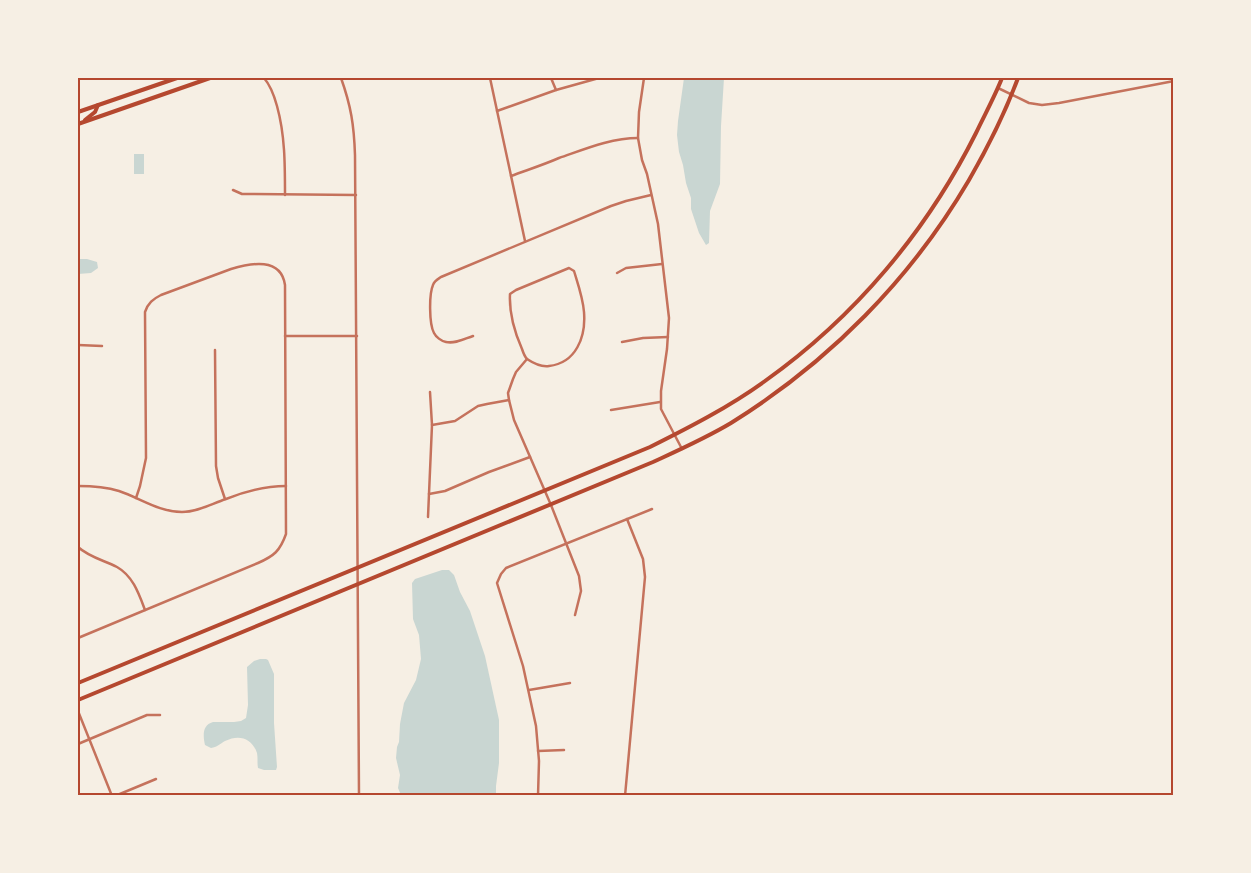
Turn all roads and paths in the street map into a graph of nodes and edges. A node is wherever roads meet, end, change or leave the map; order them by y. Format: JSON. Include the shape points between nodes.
{"nodes":[{"id":1,"x":177,"y":78,"type":"edge"},
{"id":2,"x":210,"y":78,"type":"edge"},
{"id":3,"x":264,"y":78,"type":"edge"},
{"id":4,"x":341,"y":78,"type":"edge"},
{"id":5,"x":490,"y":78,"type":"edge"},
{"id":6,"x":551,"y":78,"type":"edge"},
{"id":7,"x":599,"y":78,"type":"edge"},
{"id":8,"x":644,"y":78,"type":"edge"},
{"id":9,"x":1002,"y":78,"type":"edge"},
{"id":10,"x":1018,"y":78,"type":"edge"},
{"id":11,"x":1174,"y":81,"type":"edge"},
{"id":12,"x":998,"y":88,"type":"junction"},
{"id":13,"x":556,"y":90,"type":"junction"},
{"id":14,"x":1012,"y":94,"type":"junction"},
{"id":15,"x":98,"y":104,"type":"junction"},
{"id":16,"x":497,"y":111,"type":"junction"},
{"id":17,"x":78,"y":112,"type":"edge"},
{"id":18,"x":79,"y":123,"type":"edge"},
{"id":19,"x":638,"y":138,"type":"junction"},
{"id":20,"x":511,"y":176,"type":"junction"},
{"id":21,"x":233,"y":190,"type":"dead end"},
{"id":22,"x":284,"y":195,"type":"junction"},
{"id":23,"x":356,"y":195,"type":"junction"},
{"id":24,"x":651,"y":195,"type":"junction"},
{"id":25,"x":526,"y":241,"type":"junction"},
{"id":26,"x":662,"y":264,"type":"junction"},
{"id":27,"x":617,"y":273,"type":"dead end"},
{"id":28,"x":285,"y":336,"type":"junction"},
{"id":29,"x":357,"y":336,"type":"junction"},
{"id":30,"x":473,"y":336,"type":"dead end"},
{"id":31,"x":668,"y":337,"type":"junction"},
{"id":32,"x":622,"y":342,"type":"dead end"},
{"id":33,"x":78,"y":345,"type":"edge"},
{"id":34,"x":102,"y":346,"type":"dead end"},
{"id":35,"x":215,"y":350,"type":"dead end"},
{"id":36,"x":527,"y":359,"type":"junction"},
{"id":37,"x":430,"y":392,"type":"dead end"},
{"id":38,"x":509,"y":400,"type":"junction"},
{"id":39,"x":660,"y":402,"type":"junction"},
{"id":40,"x":610,"y":410,"type":"dead end"},
{"id":41,"x":432,"y":425,"type":"junction"},
{"id":42,"x":674,"y":435,"type":"junction"},
{"id":43,"x":682,"y":449,"type":"junction"},
{"id":44,"x":530,"y":457,"type":"junction"},
{"id":45,"x":78,"y":486,"type":"edge"},
{"id":46,"x":286,"y":486,"type":"junction"},
{"id":47,"x":545,"y":490,"type":"junction"},
{"id":48,"x":429,"y":494,"type":"junction"},
{"id":49,"x":136,"y":498,"type":"junction"},
{"id":50,"x":225,"y":499,"type":"junction"},
{"id":51,"x":552,"y":504,"type":"junction"},
{"id":52,"x":652,"y":509,"type":"dead end"},
{"id":53,"x":428,"y":517,"type":"dead end"},
{"id":54,"x":627,"y":519,"type":"junction"},
{"id":55,"x":566,"y":544,"type":"junction"},
{"id":56,"x":78,"y":547,"type":"edge"},
{"id":57,"x":358,"y":567,"type":"junction"},
{"id":58,"x":358,"y":585,"type":"junction"},
{"id":59,"x":145,"y":610,"type":"junction"},
{"id":60,"x":575,"y":614,"type":"dead end"},
{"id":61,"x":78,"y":638,"type":"edge"},
{"id":62,"x":570,"y":682,"type":"dead end"},
{"id":63,"x":78,"y":683,"type":"edge"},
{"id":64,"x":529,"y":690,"type":"junction"},
{"id":65,"x":78,"y":700,"type":"edge"},
{"id":66,"x":78,"y":711,"type":"edge"},
{"id":67,"x":160,"y":714,"type":"dead end"},
{"id":68,"x":89,"y":739,"type":"junction"},
{"id":69,"x":78,"y":744,"type":"edge"},
{"id":70,"x":564,"y":750,"type":"dead end"},
{"id":71,"x":538,"y":751,"type":"junction"},
{"id":72,"x":156,"y":779,"type":"dead end"},
{"id":73,"x":113,"y":796,"type":"edge"},
{"id":74,"x":359,"y":796,"type":"edge"},
{"id":75,"x":538,"y":796,"type":"edge"},
{"id":76,"x":624,"y":796,"type":"edge"}],
"edges":[{"from":1,"to":15,"type":"main road"},
{"from":2,"to":18,"type":"main road"},
{"from":3,"to":22,"type":"street","via":[[270,85],[282,129]]},
{"from":4,"to":23,"type":"street","via":[[353,117]]},
{"from":5,"to":16,"type":"street"},
{"from":6,"to":13,"type":"street"},
{"from":7,"to":13,"type":"street"},
{"from":8,"to":19,"type":"street"},
{"from":9,"to":12,"type":"main road"},
{"from":10,"to":14,"type":"main road"},
{"from":11,"to":14,"type":"street","via":[[1042,105]]},
{"from":12,"to":14,"type":"street"},
{"from":12,"to":42,"type":"main road","via":[[944,191],[879,278],[835,324],[782,369],[724,408]]},
{"from":13,"to":16,"type":"street"},
{"from":14,"to":43,"type":"main road","via":[[991,141],[942,223],[875,306],[809,368],[729,424]]},
{"from":15,"to":17,"type":"main road"},
{"from":15,"to":18,"type":"main road","via":[[95,112]]},
{"from":16,"to":20,"type":"street"},
{"from":19,"to":20,"type":"street","via":[[605,142]]},
{"from":19,"to":24,"type":"street"},
{"from":20,"to":25,"type":"street"},
{"from":21,"to":22,"type":"street","via":[[242,194]]},
{"from":22,"to":23,"type":"street"},
{"from":23,"to":29,"type":"street"},
{"from":24,"to":25,"type":"street","via":[[626,200]]},
{"from":24,"to":26,"type":"street"},
{"from":25,"to":30,"type":"street","via":[[434,282],[430,298],[431,323],[436,336],[450,343]]},
{"from":26,"to":27,"type":"street","via":[[626,268]]},
{"from":26,"to":31,"type":"street","via":[[669,318]]},
{"from":28,"to":29,"type":"street"},
{"from":28,"to":46,"type":"street"},
{"from":28,"to":49,"type":"street","via":[[284,279],[276,267],[262,264],[241,266],[161,294],[151,301],[146,312],[146,458]]},
{"from":29,"to":57,"type":"street"},
{"from":31,"to":32,"type":"street"},
{"from":31,"to":39,"type":"street"},
{"from":33,"to":34,"type":"street"},
{"from":35,"to":50,"type":"street","via":[[216,466]]},
{"from":36,"to":36,"type":"street","via":[[542,366],[556,365],[568,360],[576,350],[584,326],[584,312],[574,271],[569,268],[510,294],[513,328]]},
{"from":36,"to":38,"type":"street","via":[[516,372],[508,393]]},
{"from":37,"to":41,"type":"street"},
{"from":38,"to":41,"type":"street","via":[[471,410],[456,421]]},
{"from":38,"to":44,"type":"street"},
{"from":39,"to":40,"type":"street"},
{"from":39,"to":42,"type":"street"},
{"from":41,"to":48,"type":"street"},
{"from":42,"to":43,"type":"street"},
{"from":42,"to":47,"type":"main road"},
{"from":43,"to":51,"type":"main road"},
{"from":44,"to":47,"type":"street"},
{"from":44,"to":48,"type":"street","via":[[445,491]]},
{"from":45,"to":49,"type":"street","via":[[102,487]]},
{"from":46,"to":50,"type":"street","via":[[249,490]]},
{"from":46,"to":59,"type":"street","via":[[286,534],[280,548],[269,558]]},
{"from":47,"to":51,"type":"street"},
{"from":47,"to":57,"type":"main road"},
{"from":48,"to":53,"type":"street"},
{"from":49,"to":50,"type":"street","via":[[180,512]]},
{"from":51,"to":55,"type":"street"},
{"from":51,"to":58,"type":"main road"},
{"from":52,"to":54,"type":"street"},
{"from":54,"to":55,"type":"street"},
{"from":54,"to":76,"type":"street","via":[[643,559],[644,577]]},
{"from":55,"to":60,"type":"street","via":[[581,583],[582,591]]},
{"from":55,"to":64,"type":"street","via":[[506,568],[497,583]]},
{"from":56,"to":59,"type":"street","via":[[124,572],[135,586]]},
{"from":57,"to":58,"type":"street"},
{"from":57,"to":63,"type":"main road"},
{"from":58,"to":65,"type":"main road"},
{"from":58,"to":74,"type":"street"},
{"from":59,"to":61,"type":"street"},
{"from":62,"to":64,"type":"street"},
{"from":64,"to":71,"type":"street"},
{"from":66,"to":68,"type":"street"},
{"from":67,"to":68,"type":"street","via":[[147,715]]},
{"from":68,"to":69,"type":"street"},
{"from":68,"to":73,"type":"street"},
{"from":70,"to":71,"type":"street"},
{"from":71,"to":75,"type":"street"},
{"from":72,"to":73,"type":"street"}]}
